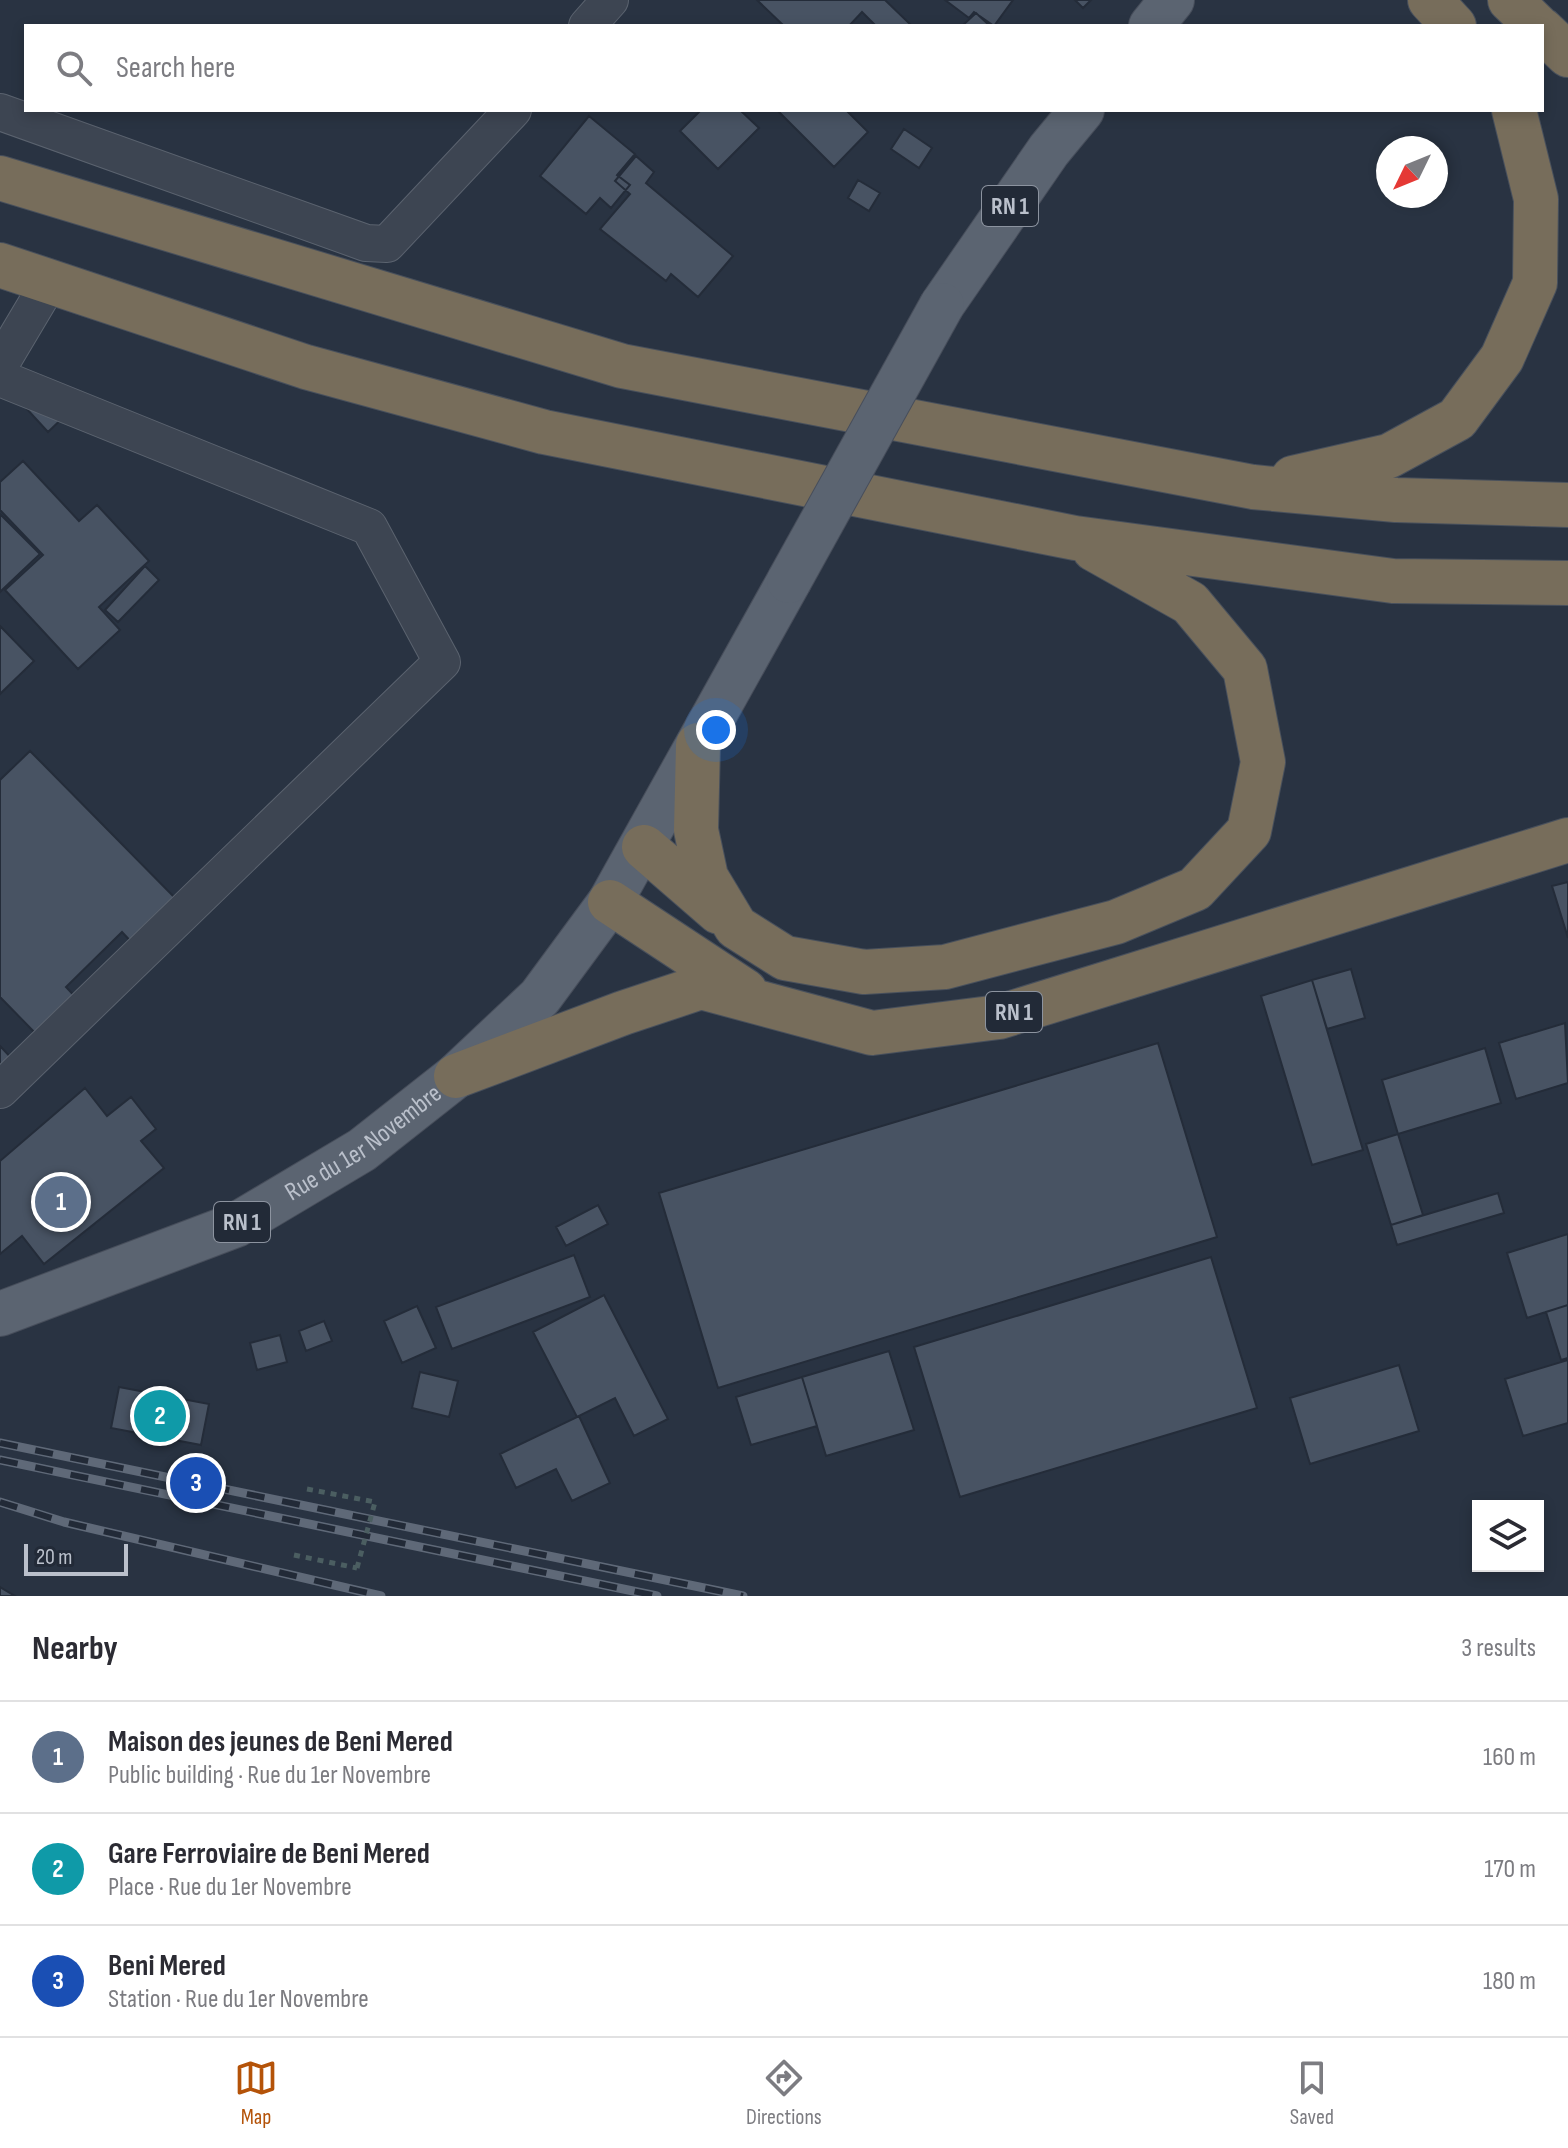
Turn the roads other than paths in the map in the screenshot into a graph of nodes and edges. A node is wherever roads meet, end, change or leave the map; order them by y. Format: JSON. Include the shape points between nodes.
{"nodes":[{"id":1,"x":610,"y":0,"type":"edge"},
{"id":2,"x":1172,"y":0,"type":"edge"},
{"id":3,"x":1430,"y":0,"type":"edge"},
{"id":4,"x":1510,"y":0,"type":"edge"},
{"id":5,"x":589,"y":24,"type":"edge"},
{"id":6,"x":1153,"y":24,"type":"edge"},
{"id":7,"x":1452,"y":24,"type":"edge"},
{"id":8,"x":1535,"y":24,"type":"edge"},
{"id":9,"x":1544,"y":32,"type":"edge"},
{"id":10,"x":1568,"y":55,"type":"edge"},
{"id":11,"x":0,"y":112,"type":"edge"},
{"id":12,"x":511,"y":112,"type":"edge"},
{"id":13,"x":1080,"y":112,"type":"edge"},
{"id":14,"x":1514,"y":112,"type":"edge"},
{"id":15,"x":0,"y":178,"type":"edge"},
{"id":16,"x":0,"y":265,"type":"edge"},
{"id":17,"x":50,"y":281,"type":"junction"},
{"id":18,"x":0,"y":365,"type":"edge"},
{"id":19,"x":0,"y":378,"type":"edge"},
{"id":20,"x":1253,"y":487,"type":"junction"},
{"id":21,"x":1568,"y":505,"type":"edge"},
{"id":22,"x":1075,"y":538,"type":"junction"},
{"id":23,"x":1568,"y":583,"type":"edge"},
{"id":24,"x":698,"y":745,"type":"junction"},
{"id":25,"x":1568,"y":840,"type":"edge"},
{"id":26,"x":644,"y":847,"type":"junction"},
{"id":27,"x":610,"y":902,"type":"junction"},
{"id":28,"x":736,"y":927,"type":"junction"},
{"id":29,"x":764,"y":1004,"type":"junction"},
{"id":30,"x":456,"y":1076,"type":"junction"},
{"id":31,"x":0,"y":1090,"type":"edge"},
{"id":32,"x":0,"y":1314,"type":"edge"}],
"edges":[{"from":1,"to":5,"type":"street"},
{"from":2,"to":6,"type":"main road"},
{"from":3,"to":7,"type":"highway"},
{"from":4,"to":8,"type":"highway"},
{"from":9,"to":10,"type":"highway"},
{"from":11,"to":12,"type":"street","via":[[366,243],[387,244]]},
{"from":13,"to":24,"type":"main road","number":"RN 1","bridge":true,"via":[[942,305]]},
{"from":14,"to":20,"type":"highway","via":[[1536,199],[1535,283],[1502,358],[1457,419],[1389,456]]},
{"from":15,"to":20,"type":"highway","via":[[622,366]]},
{"from":16,"to":17,"type":"highway"},
{"from":17,"to":18,"type":"street"},
{"from":17,"to":22,"type":"highway","via":[[306,367],[544,432]]},
{"from":19,"to":31,"type":"street","via":[[369,527],[442,662]]},
{"from":20,"to":21,"type":"highway","via":[[1396,500]]},
{"from":22,"to":23,"type":"highway","via":[[1393,581]]},
{"from":22,"to":28,"type":"highway","via":[[1190,603],[1245,669],[1263,762],[1249,831],[1195,889],[1116,922],[945,967],[864,972],[785,958]]},
{"from":24,"to":26,"type":"main road","number":"RN 1"},
{"from":24,"to":28,"type":"highway","via":[[696,830],[706,877]]},
{"from":25,"to":29,"type":"highway","number":"RN 1","via":[[999,1017],[872,1033]]},
{"from":26,"to":27,"type":"main road","number":"RN 1"},
{"from":26,"to":28,"type":"highway"},
{"from":27,"to":29,"type":"highway"},
{"from":27,"to":30,"type":"main road","number":"RN 1","via":[[540,997]]},
{"from":29,"to":30,"type":"highway","number":"RN 1","via":[[701,987]]},
{"from":30,"to":32,"type":"main road","name":"Rue du 1er Novembre","number":"RN 1","via":[[362,1150],[236,1225]]}]}
